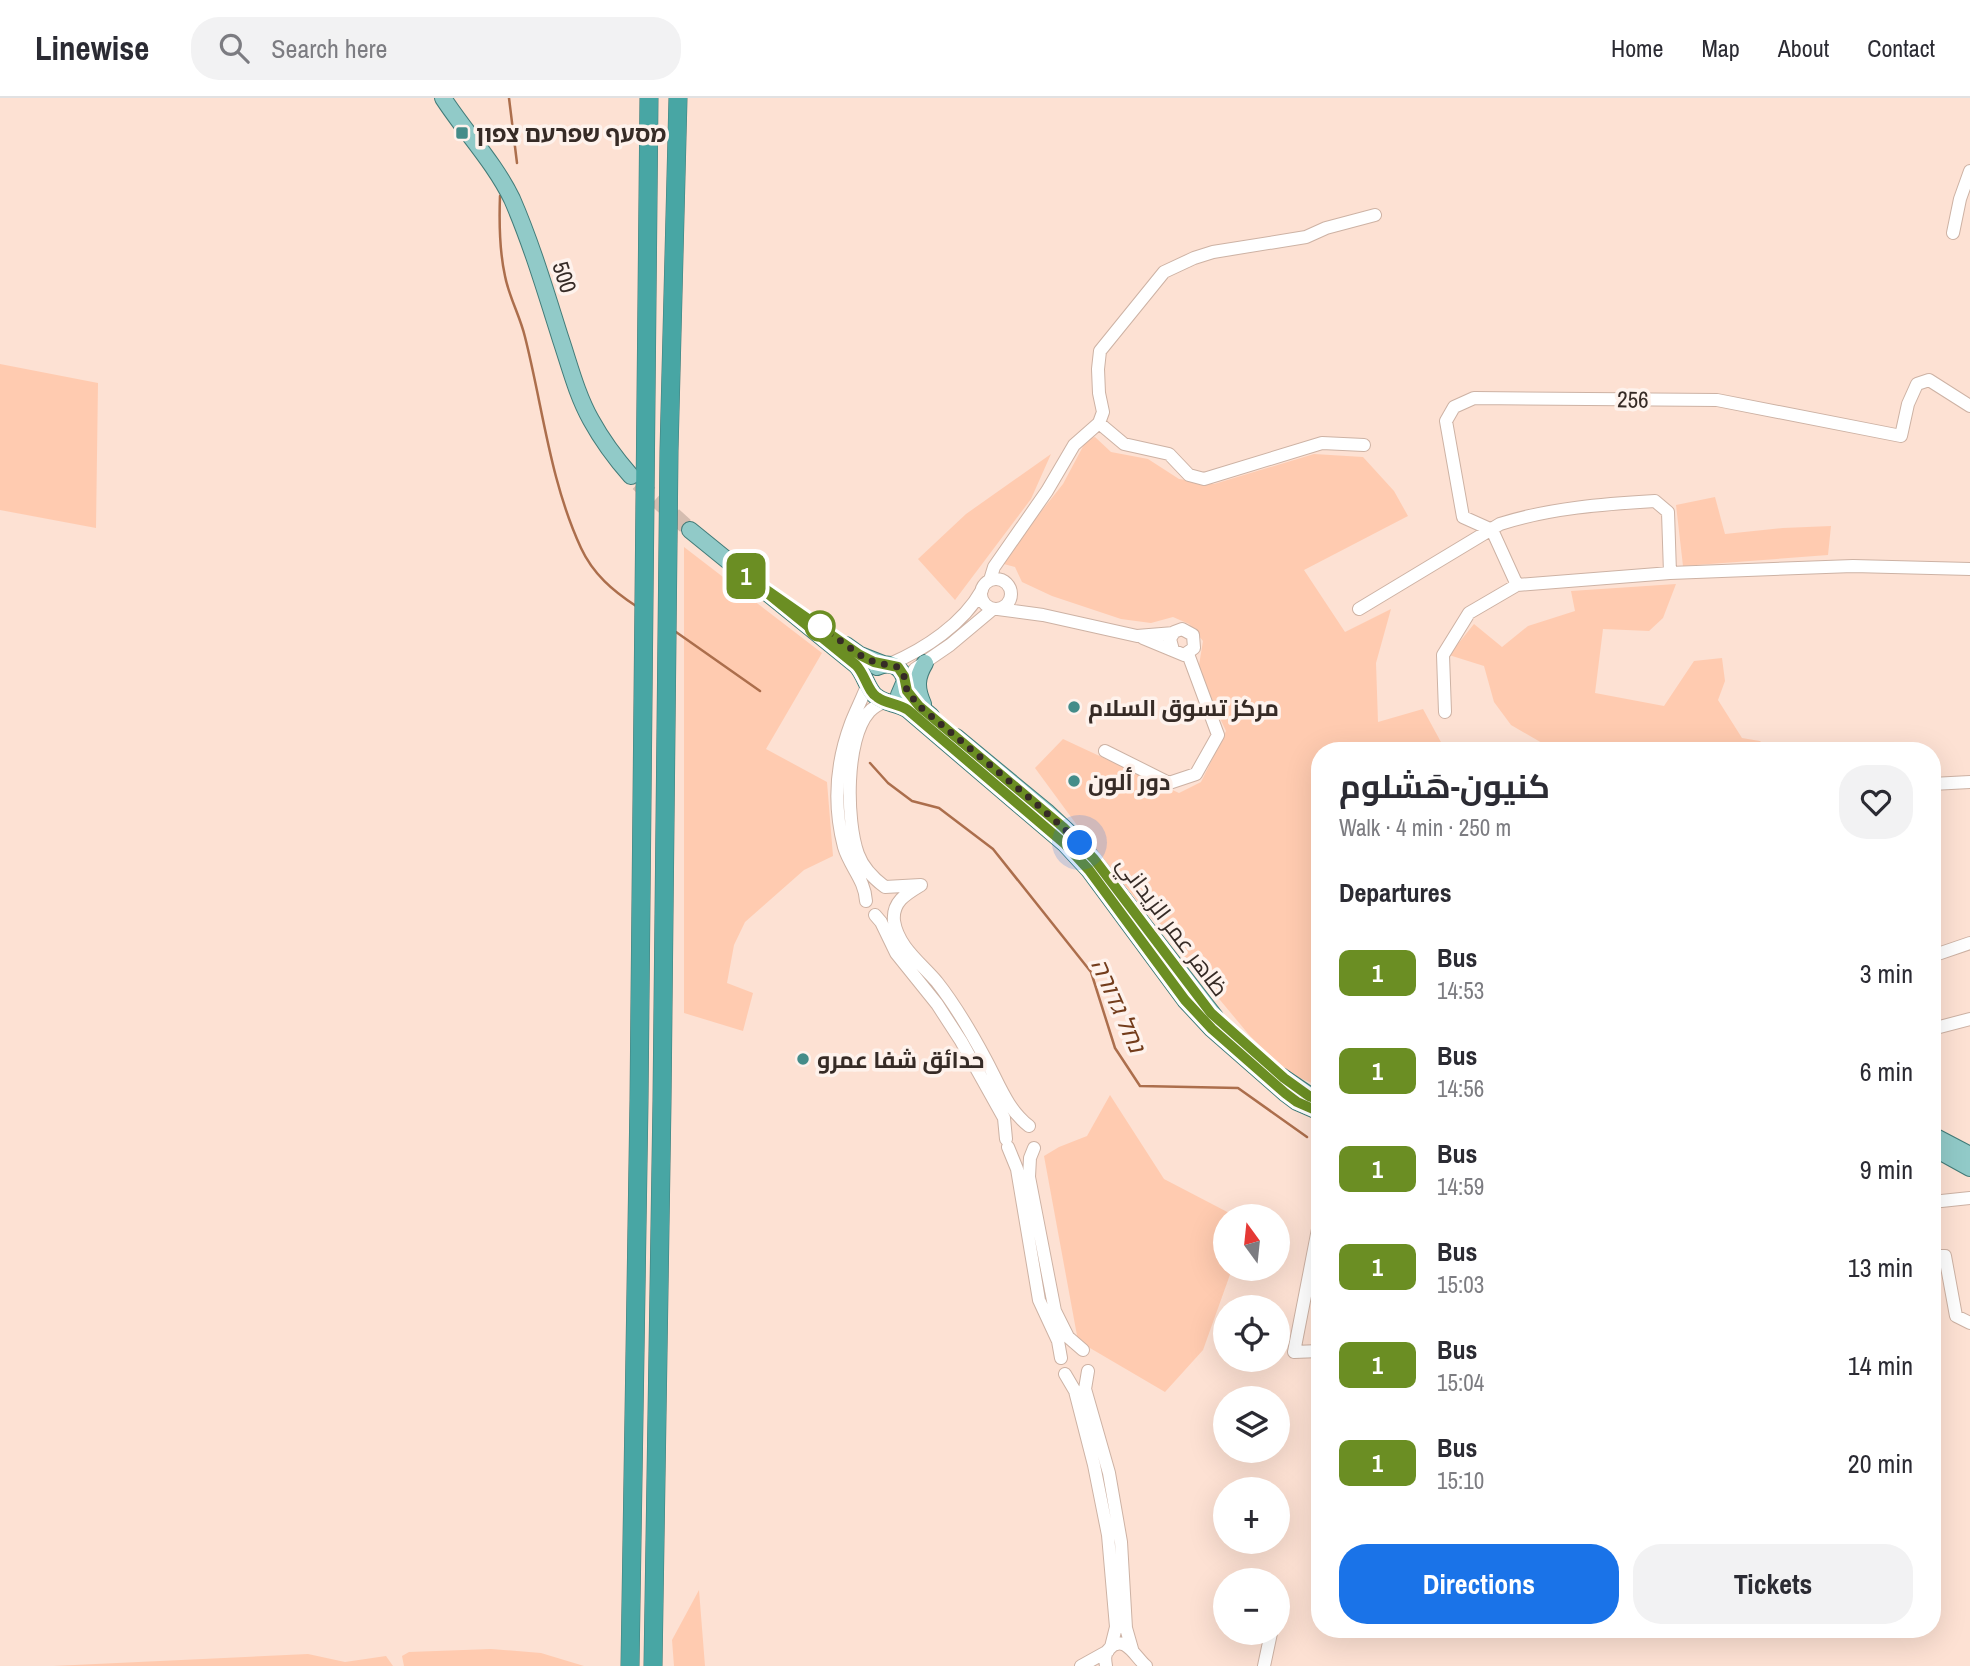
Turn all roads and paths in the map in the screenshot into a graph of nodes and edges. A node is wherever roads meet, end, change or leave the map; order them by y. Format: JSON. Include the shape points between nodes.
{"nodes":[{"id":1,"x":443,"y":98,"type":"edge"},
{"id":2,"x":649,"y":98,"type":"edge"},
{"id":3,"x":678,"y":98,"type":"edge"},
{"id":4,"x":1970,"y":171,"type":"edge"},
{"id":5,"x":1375,"y":215,"type":"dead end"},
{"id":6,"x":1953,"y":233,"type":"dead end"},
{"id":7,"x":1970,"y":406,"type":"edge"},
{"id":8,"x":1098,"y":423,"type":"junction"},
{"id":9,"x":1364,"y":445,"type":"dead end"},
{"id":10,"x":631,"y":477,"type":"tunnel mouth"},
{"id":11,"x":690,"y":530,"type":"tunnel mouth"},
{"id":12,"x":1492,"y":530,"type":"junction"},
{"id":13,"x":1970,"y":569,"type":"edge"},
{"id":14,"x":1670,"y":573,"type":"junction"},
{"id":15,"x":745,"y":575,"type":"junction"},
{"id":16,"x":986,"y":585,"type":"junction"},
{"id":17,"x":1517,"y":585,"type":"junction"},
{"id":18,"x":1011,"y":594,"type":"junction"},
{"id":19,"x":995,"y":609,"type":"junction"},
{"id":20,"x":1359,"y":609,"type":"dead end"},
{"id":21,"x":1044,"y":615,"type":"junction"},
{"id":22,"x":1174,"y":633,"type":"junction"},
{"id":23,"x":1137,"y":636,"type":"junction"},
{"id":24,"x":1172,"y":650,"type":"junction"},
{"id":25,"x":1188,"y":654,"type":"junction"},
{"id":26,"x":925,"y":663,"type":"junction"},
{"id":27,"x":887,"y":664,"type":"junction"},
{"id":28,"x":868,"y":683,"type":"junction"},
{"id":29,"x":905,"y":684,"type":"junction"},
{"id":30,"x":888,"y":700,"type":"junction"},
{"id":31,"x":1445,"y":712,"type":"dead end"},
{"id":32,"x":927,"y":713,"type":"junction"},
{"id":33,"x":1105,"y":751,"type":"dead end"},
{"id":34,"x":1970,"y":782,"type":"edge"},
{"id":35,"x":1941,"y":784,"type":"edge"},
{"id":36,"x":885,"y":887,"type":"junction"},
{"id":37,"x":866,"y":901,"type":"junction"},
{"id":38,"x":896,"y":906,"type":"junction"},
{"id":39,"x":874,"y":915,"type":"junction"},
{"id":40,"x":1970,"y":943,"type":"edge"},
{"id":41,"x":1941,"y":953,"type":"edge"},
{"id":42,"x":1970,"y":1019,"type":"edge"},
{"id":43,"x":1941,"y":1027,"type":"edge"},
{"id":44,"x":1311,"y":1097,"type":"edge"},
{"id":45,"x":1311,"y":1108,"type":"edge"},
{"id":46,"x":1029,"y":1126,"type":"junction"},
{"id":47,"x":1941,"y":1140,"type":"edge"},
{"id":48,"x":1007,"y":1143,"type":"junction"},
{"id":49,"x":1034,"y":1147,"type":"junction"},
{"id":50,"x":1941,"y":1152,"type":"edge"},
{"id":51,"x":1970,"y":1155,"type":"edge"},
{"id":52,"x":1970,"y":1168,"type":"edge"},
{"id":53,"x":1970,"y":1198,"type":"edge"},
{"id":54,"x":1941,"y":1201,"type":"edge"},
{"id":55,"x":1941,"y":1256,"type":"edge"},
{"id":56,"x":1311,"y":1264,"type":"edge"},
{"id":57,"x":1970,"y":1323,"type":"edge"},
{"id":58,"x":1083,"y":1350,"type":"junction"},
{"id":59,"x":1311,"y":1351,"type":"edge"},
{"id":60,"x":1061,"y":1358,"type":"junction"},
{"id":61,"x":1088,"y":1371,"type":"junction"},
{"id":62,"x":1065,"y":1374,"type":"junction"},
{"id":63,"x":1268,"y":1645,"type":"edge"},
{"id":64,"x":1109,"y":1649,"type":"junction"},
{"id":65,"x":1132,"y":1649,"type":"junction"},
{"id":66,"x":1146,"y":1665,"type":"edge"},
{"id":67,"x":630,"y":1666,"type":"edge"},
{"id":68,"x":653,"y":1666,"type":"edge"},
{"id":69,"x":1081,"y":1666,"type":"edge"},
{"id":70,"x":1106,"y":1666,"type":"edge"},
{"id":71,"x":1264,"y":1666,"type":"edge"}],
"edges":[{"from":1,"to":10,"type":"main road","name":"500","via":[[511,198],[583,403]]},
{"from":2,"to":67,"type":"highway"},
{"from":3,"to":68,"type":"highway"},
{"from":4,"to":6,"type":"street"},
{"from":5,"to":8,"type":"street","via":[[1306,237],[1213,252],[1164,272],[1100,351],[1103,412]]},
{"from":7,"to":12,"type":"street","name":"256","via":[[1929,380],[1917,384],[1901,436],[1717,400],[1474,398],[1454,407],[1446,421],[1463,517]]},
{"from":8,"to":9,"type":"street","via":[[1124,444],[1169,454],[1189,475],[1204,479],[1322,443]]},
{"from":8,"to":16,"type":"street","via":[[1074,445]]},
{"from":11,"to":15,"type":"main road"},
{"from":12,"to":14,"type":"street","via":[[1523,517],[1655,501],[1668,512]]},
{"from":12,"to":17,"type":"street"},
{"from":12,"to":20,"type":"street"},
{"from":13,"to":14,"type":"street","via":[[1853,566]]},
{"from":14,"to":17,"type":"street"},
{"from":15,"to":27,"type":"main road","via":[[860,655]]},
{"from":15,"to":28,"type":"main road","via":[[856,665]]},
{"from":16,"to":18,"type":"street","via":[[1000,579]]},
{"from":16,"to":19,"type":"street","via":[[983,602]]},
{"from":16,"to":27,"type":"street","via":[[947,629],[914,653]]},
{"from":17,"to":31,"type":"street","via":[[1469,613],[1443,654]]},
{"from":18,"to":19,"type":"street","via":[[1009,603]]},
{"from":18,"to":21,"type":"street"},
{"from":19,"to":21,"type":"street"},
{"from":19,"to":26,"type":"street"},
{"from":21,"to":23,"type":"street"},
{"from":22,"to":23,"type":"street"},
{"from":22,"to":24,"type":"street"},
{"from":22,"to":25,"type":"street","via":[[1182,629],[1193,635],[1194,648]]},
{"from":23,"to":24,"type":"street"},
{"from":24,"to":25,"type":"street"},
{"from":25,"to":33,"type":"street","via":[[1218,735],[1196,774],[1169,783]]},
{"from":26,"to":29,"type":"street"},
{"from":26,"to":32,"type":"main road","via":[[917,687]]},
{"from":27,"to":28,"type":"main road","via":[[875,668]]},
{"from":27,"to":29,"type":"main road","via":[[902,671]]},
{"from":28,"to":30,"type":"main road","via":[[876,697]]},
{"from":28,"to":37,"type":"street","via":[[846,737],[837,783],[842,837],[864,885]]},
{"from":29,"to":30,"type":"main road","via":[[899,696]]},
{"from":29,"to":32,"type":"main road","name":"ظاهر عمر الزيداني"},
{"from":30,"to":36,"type":"street","via":[[869,712],[860,729],[849,784],[858,855]]},
{"from":30,"to":45,"type":"main road","name":"ظاهر عمر الزيداني","via":[[908,710],[1065,844],[1212,1029],[1285,1093]]},
{"from":32,"to":44,"type":"main road","name":"ظاهر عمر الزيداني","via":[[1080,843],[1220,1023]]},
{"from":34,"to":35,"type":"street"},
{"from":36,"to":37,"type":"street","via":[[872,890]]},
{"from":36,"to":38,"type":"street","via":[[893,892]]},
{"from":36,"to":38,"type":"street","via":[[921,885]]},
{"from":37,"to":39,"type":"street"},
{"from":38,"to":39,"type":"street","via":[[888,915]]},
{"from":38,"to":46,"type":"street","via":[[895,925],[903,944],[951,1000],[1013,1113]]},
{"from":39,"to":48,"type":"street","via":[[961,1041],[1004,1118]]},
{"from":40,"to":41,"type":"street"},
{"from":42,"to":43,"type":"street"},
{"from":46,"to":48,"type":"street","via":[[1015,1125],[1008,1131]]},
{"from":46,"to":49,"type":"street","via":[[1035,1134]]},
{"from":47,"to":51,"type":"main road"},
{"from":48,"to":49,"type":"street","via":[[1023,1154]]},
{"from":48,"to":60,"type":"street","via":[[1017,1169],[1039,1300]]},
{"from":49,"to":58,"type":"street","via":[[1028,1177],[1055,1311],[1068,1337]]},
{"from":50,"to":52,"type":"main road"},
{"from":53,"to":54,"type":"street"},
{"from":55,"to":57,"type":"street","via":[[1945,1256],[1956,1316]]},
{"from":56,"to":59,"type":"street","via":[[1294,1352]]},
{"from":58,"to":60,"type":"street","via":[[1069,1349]]},
{"from":58,"to":61,"type":"street","via":[[1090,1358]]},
{"from":60,"to":62,"type":"street"},
{"from":61,"to":62,"type":"street","via":[[1077,1378]]},
{"from":61,"to":65,"type":"street","via":[[1085,1389],[1110,1473],[1121,1542],[1126,1628]]},
{"from":62,"to":64,"type":"street","via":[[1073,1385],[1106,1524],[1116,1627]]},
{"from":63,"to":71,"type":"street"},
{"from":64,"to":65,"type":"street","via":[[1124,1644]]},
{"from":64,"to":69,"type":"street"},
{"from":64,"to":70,"type":"street"},
{"from":65,"to":66,"type":"street"}]}
